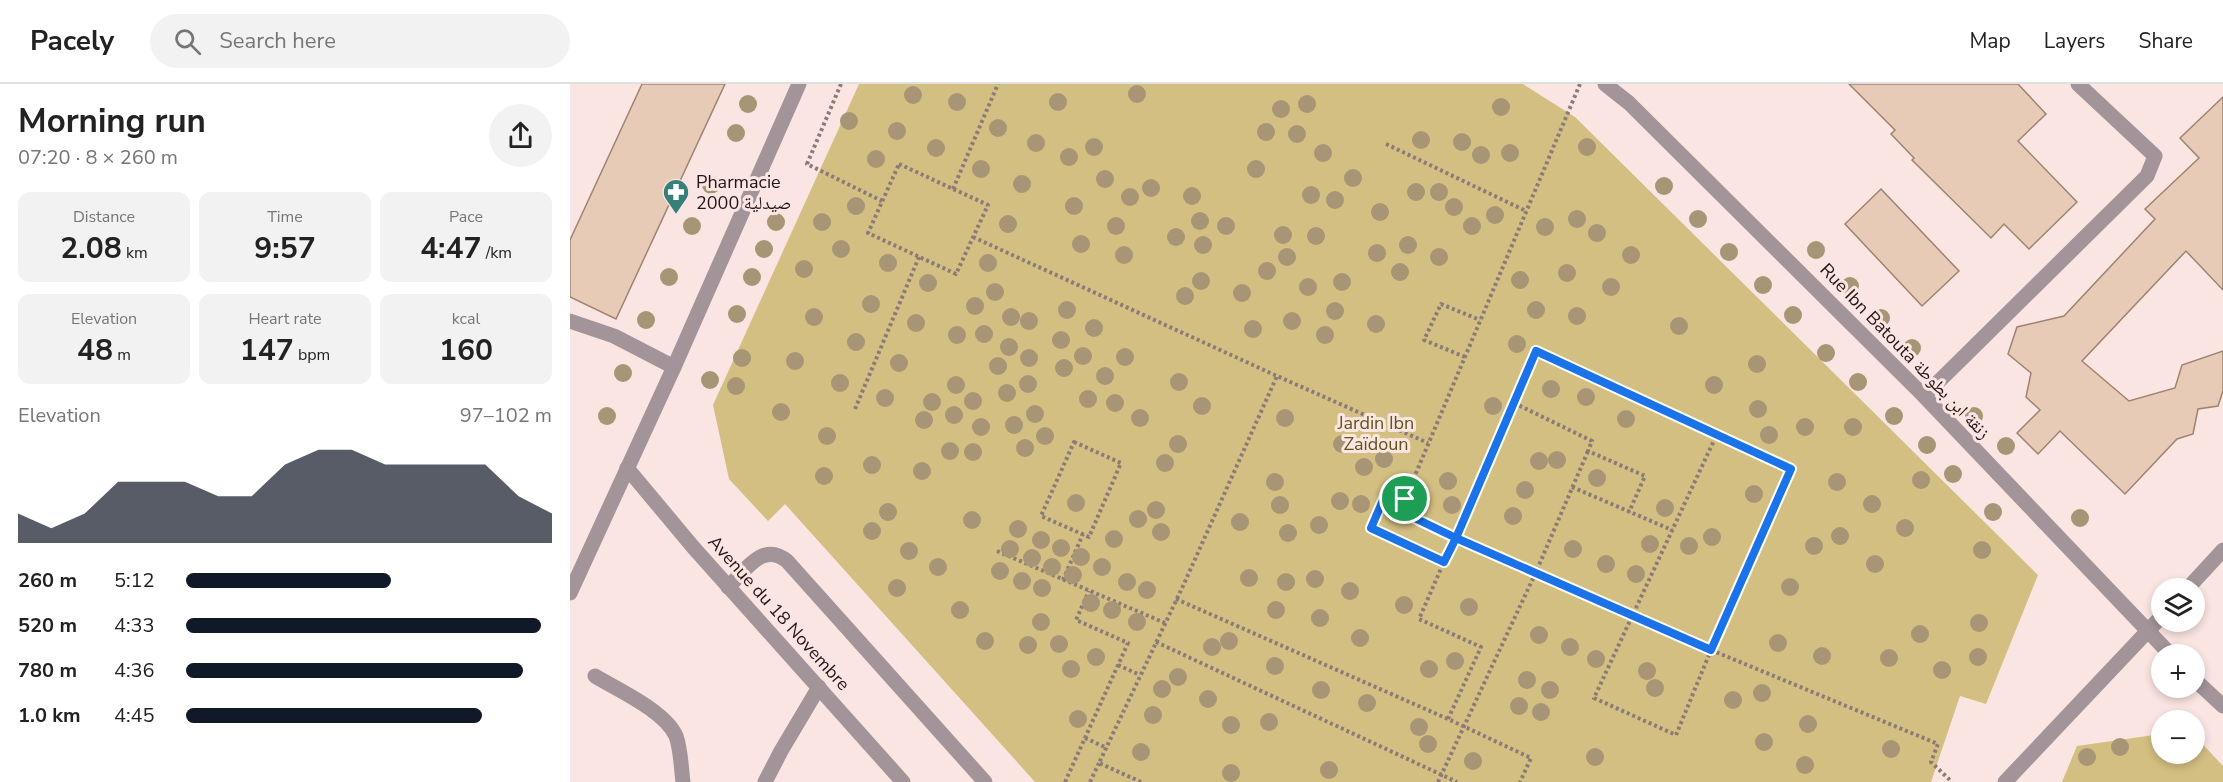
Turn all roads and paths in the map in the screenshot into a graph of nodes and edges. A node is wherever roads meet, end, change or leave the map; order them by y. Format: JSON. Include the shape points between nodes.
{"nodes":[{"id":1,"x":799,"y":84,"type":"edge"},
{"id":2,"x":841,"y":84,"type":"edge"},
{"id":3,"x":998,"y":84,"type":"edge"},
{"id":4,"x":1580,"y":84,"type":"edge"},
{"id":5,"x":1605,"y":84,"type":"edge"},
{"id":6,"x":2078,"y":84,"type":"edge"},
{"id":7,"x":1386,"y":144,"type":"dead end"},
{"id":8,"x":953,"y":189,"type":"junction"},
{"id":9,"x":882,"y":201,"type":"junction"},
{"id":10,"x":1526,"y":211,"type":"junction"},
{"id":11,"x":973,"y":237,"type":"junction"},
{"id":12,"x":920,"y":257,"type":"junction"},
{"id":13,"x":1480,"y":320,"type":"junction"},
{"id":14,"x":570,"y":321,"type":"edge"},
{"id":15,"x":1465,"y":357,"type":"junction"},
{"id":16,"x":674,"y":367,"type":"junction"},
{"id":17,"x":1277,"y":376,"type":"junction"},
{"id":18,"x":1924,"y":396,"type":"junction"},
{"id":19,"x":1514,"y":403,"type":"junction"},
{"id":20,"x":855,"y":409,"type":"dead end"},
{"id":21,"x":1717,"y":434,"type":"junction"},
{"id":22,"x":1428,"y":443,"type":"junction"},
{"id":23,"x":1588,"y":451,"type":"junction"},
{"id":24,"x":627,"y":468,"type":"junction"},
{"id":25,"x":1572,"y":488,"type":"junction"},
{"id":26,"x":1405,"y":499,"type":"junction"},
{"id":27,"x":1629,"y":512,"type":"junction"},
{"id":28,"x":1672,"y":530,"type":"junction"},
{"id":29,"x":1083,"y":534,"type":"junction"},
{"id":30,"x":1456,"y":538,"type":"junction"},
{"id":31,"x":2223,"y":550,"type":"edge"},
{"id":32,"x":997,"y":551,"type":"dead end"},
{"id":33,"x":1444,"y":562,"type":"junction"},
{"id":34,"x":1536,"y":572,"type":"junction"},
{"id":35,"x":2197,"y":578,"type":"edge"},
{"id":36,"x":1063,"y":580,"type":"junction"},
{"id":37,"x":728,"y":587,"type":"junction"},
{"id":38,"x":1089,"y":591,"type":"junction"},
{"id":39,"x":570,"y":593,"type":"edge"},
{"id":40,"x":1176,"y":599,"type":"junction"},
{"id":41,"x":1633,"y":615,"type":"junction"},
{"id":42,"x":1165,"y":623,"type":"junction"},
{"id":43,"x":2151,"y":627,"type":"edge"},
{"id":44,"x":2147,"y":631,"type":"junction"},
{"id":45,"x":1156,"y":642,"type":"junction"},
{"id":46,"x":2160,"y":644,"type":"edge"},
{"id":47,"x":1711,"y":650,"type":"junction"},
{"id":48,"x":1118,"y":665,"type":"junction"},
{"id":49,"x":1140,"y":675,"type":"junction"},
{"id":50,"x":594,"y":676,"type":"dead end"},
{"id":51,"x":819,"y":687,"type":"junction"},
{"id":52,"x":2205,"y":690,"type":"edge"},
{"id":53,"x":2223,"y":706,"type":"edge"},
{"id":54,"x":1448,"y":718,"type":"junction"},
{"id":55,"x":1463,"y":726,"type":"junction"},
{"id":56,"x":1085,"y":738,"type":"junction"},
{"id":57,"x":1107,"y":748,"type":"junction"},
{"id":58,"x":1099,"y":763,"type":"junction"},
{"id":59,"x":1441,"y":775,"type":"junction"},
{"id":60,"x":683,"y":782,"type":"edge"},
{"id":61,"x":765,"y":782,"type":"edge"},
{"id":62,"x":903,"y":782,"type":"edge"},
{"id":63,"x":985,"y":782,"type":"edge"},
{"id":64,"x":1065,"y":782,"type":"edge"},
{"id":65,"x":1090,"y":782,"type":"edge"},
{"id":66,"x":1141,"y":782,"type":"edge"},
{"id":67,"x":1438,"y":782,"type":"edge"},
{"id":68,"x":1457,"y":782,"type":"edge"},
{"id":69,"x":1520,"y":782,"type":"edge"},
{"id":70,"x":1952,"y":782,"type":"edge"},
{"id":71,"x":2005,"y":782,"type":"edge"}],
"edges":[{"from":1,"to":16,"type":"street"},
{"from":2,"to":9,"type":"path","via":[[807,164]]},
{"from":3,"to":8,"type":"path"},
{"from":4,"to":10,"type":"path"},
{"from":5,"to":18,"type":"street","name":"Rue Ibn Batouta زنقة ابن بطوطة","via":[[1629,103]]},
{"from":6,"to":18,"type":"street","via":[[2155,156],[2146,176]]},
{"from":7,"to":10,"type":"path"},
{"from":8,"to":9,"type":"path","via":[[899,164]]},
{"from":8,"to":11,"type":"path","via":[[988,205]]},
{"from":9,"to":12,"type":"path","via":[[868,233]]},
{"from":10,"to":13,"type":"path"},
{"from":11,"to":12,"type":"path","via":[[956,274]]},
{"from":11,"to":17,"type":"path"},
{"from":12,"to":20,"type":"path"},
{"from":13,"to":15,"type":"path"},
{"from":13,"to":15,"type":"path","via":[[1441,304],[1424,340]]},
{"from":14,"to":16,"type":"street","via":[[614,336]]},
{"from":15,"to":22,"type":"path"},
{"from":16,"to":24,"type":"street"},
{"from":17,"to":22,"type":"path"},
{"from":17,"to":40,"type":"path"},
{"from":18,"to":44,"type":"street","name":"Rue Ibn Batouta زنقة ابن بطوطة"},
{"from":19,"to":21,"type":"path","via":[[1536,351]]},
{"from":19,"to":23,"type":"path","via":[[1592,441]]},
{"from":19,"to":30,"type":"path"},
{"from":21,"to":28,"type":"path"},
{"from":21,"to":47,"type":"path","via":[[1791,469]]},
{"from":22,"to":26,"type":"path"},
{"from":23,"to":25,"type":"path"},
{"from":23,"to":27,"type":"path","via":[[1645,476]]},
{"from":24,"to":37,"type":"street","name":"Avenue du 18 Novembre"},
{"from":24,"to":39,"type":"street"},
{"from":25,"to":27,"type":"path"},
{"from":25,"to":34,"type":"path"},
{"from":26,"to":30,"type":"path","via":[[1400,511]]},
{"from":26,"to":33,"type":"path","via":[[1387,491],[1371,528]]},
{"from":27,"to":28,"type":"path"},
{"from":28,"to":41,"type":"path"},
{"from":29,"to":29,"type":"path","via":[[1089,537],[1121,463],[1074,442],[1041,516]]},
{"from":29,"to":36,"type":"path"},
{"from":30,"to":33,"type":"path"},
{"from":30,"to":34,"type":"path"},
{"from":31,"to":35,"type":"street"},
{"from":32,"to":36,"type":"path"},
{"from":33,"to":54,"type":"path","via":[[1419,620],[1481,647]]},
{"from":34,"to":41,"type":"path"},
{"from":34,"to":55,"type":"path"},
{"from":36,"to":38,"type":"path"},
{"from":37,"to":51,"type":"street","name":"Avenue du 18 Novembre"},
{"from":37,"to":63,"type":"street","via":[[761,556],[778,554]]},
{"from":38,"to":42,"type":"path"},
{"from":38,"to":48,"type":"path","via":[[1076,620],[1128,643]]},
{"from":40,"to":42,"type":"path"},
{"from":40,"to":54,"type":"path"},
{"from":41,"to":47,"type":"path"},
{"from":41,"to":47,"type":"path","via":[[1594,698],[1676,735]]},
{"from":42,"to":45,"type":"path"},
{"from":43,"to":44,"type":"street"},
{"from":44,"to":46,"type":"street","name":"Rue Ibn Batouta زنقة ابن بطوطة"},
{"from":44,"to":71,"type":"street"},
{"from":45,"to":49,"type":"path"},
{"from":45,"to":59,"type":"path"},
{"from":47,"to":70,"type":"path","via":[[1938,744],[1932,762]]},
{"from":48,"to":49,"type":"path"},
{"from":48,"to":56,"type":"path"},
{"from":49,"to":57,"type":"path"},
{"from":50,"to":60,"type":"street","via":[[643,705],[672,728]]},
{"from":51,"to":61,"type":"street"},
{"from":51,"to":62,"type":"street","name":"Avenue du 18 Novembre"},
{"from":52,"to":53,"type":"street"},
{"from":54,"to":55,"type":"path"},
{"from":55,"to":59,"type":"path"},
{"from":55,"to":69,"type":"path","via":[[1531,758]]},
{"from":56,"to":57,"type":"path"},
{"from":56,"to":64,"type":"path"},
{"from":57,"to":58,"type":"path"},
{"from":58,"to":65,"type":"path"},
{"from":58,"to":66,"type":"path"},
{"from":59,"to":67,"type":"path"},
{"from":59,"to":68,"type":"path"}]}
